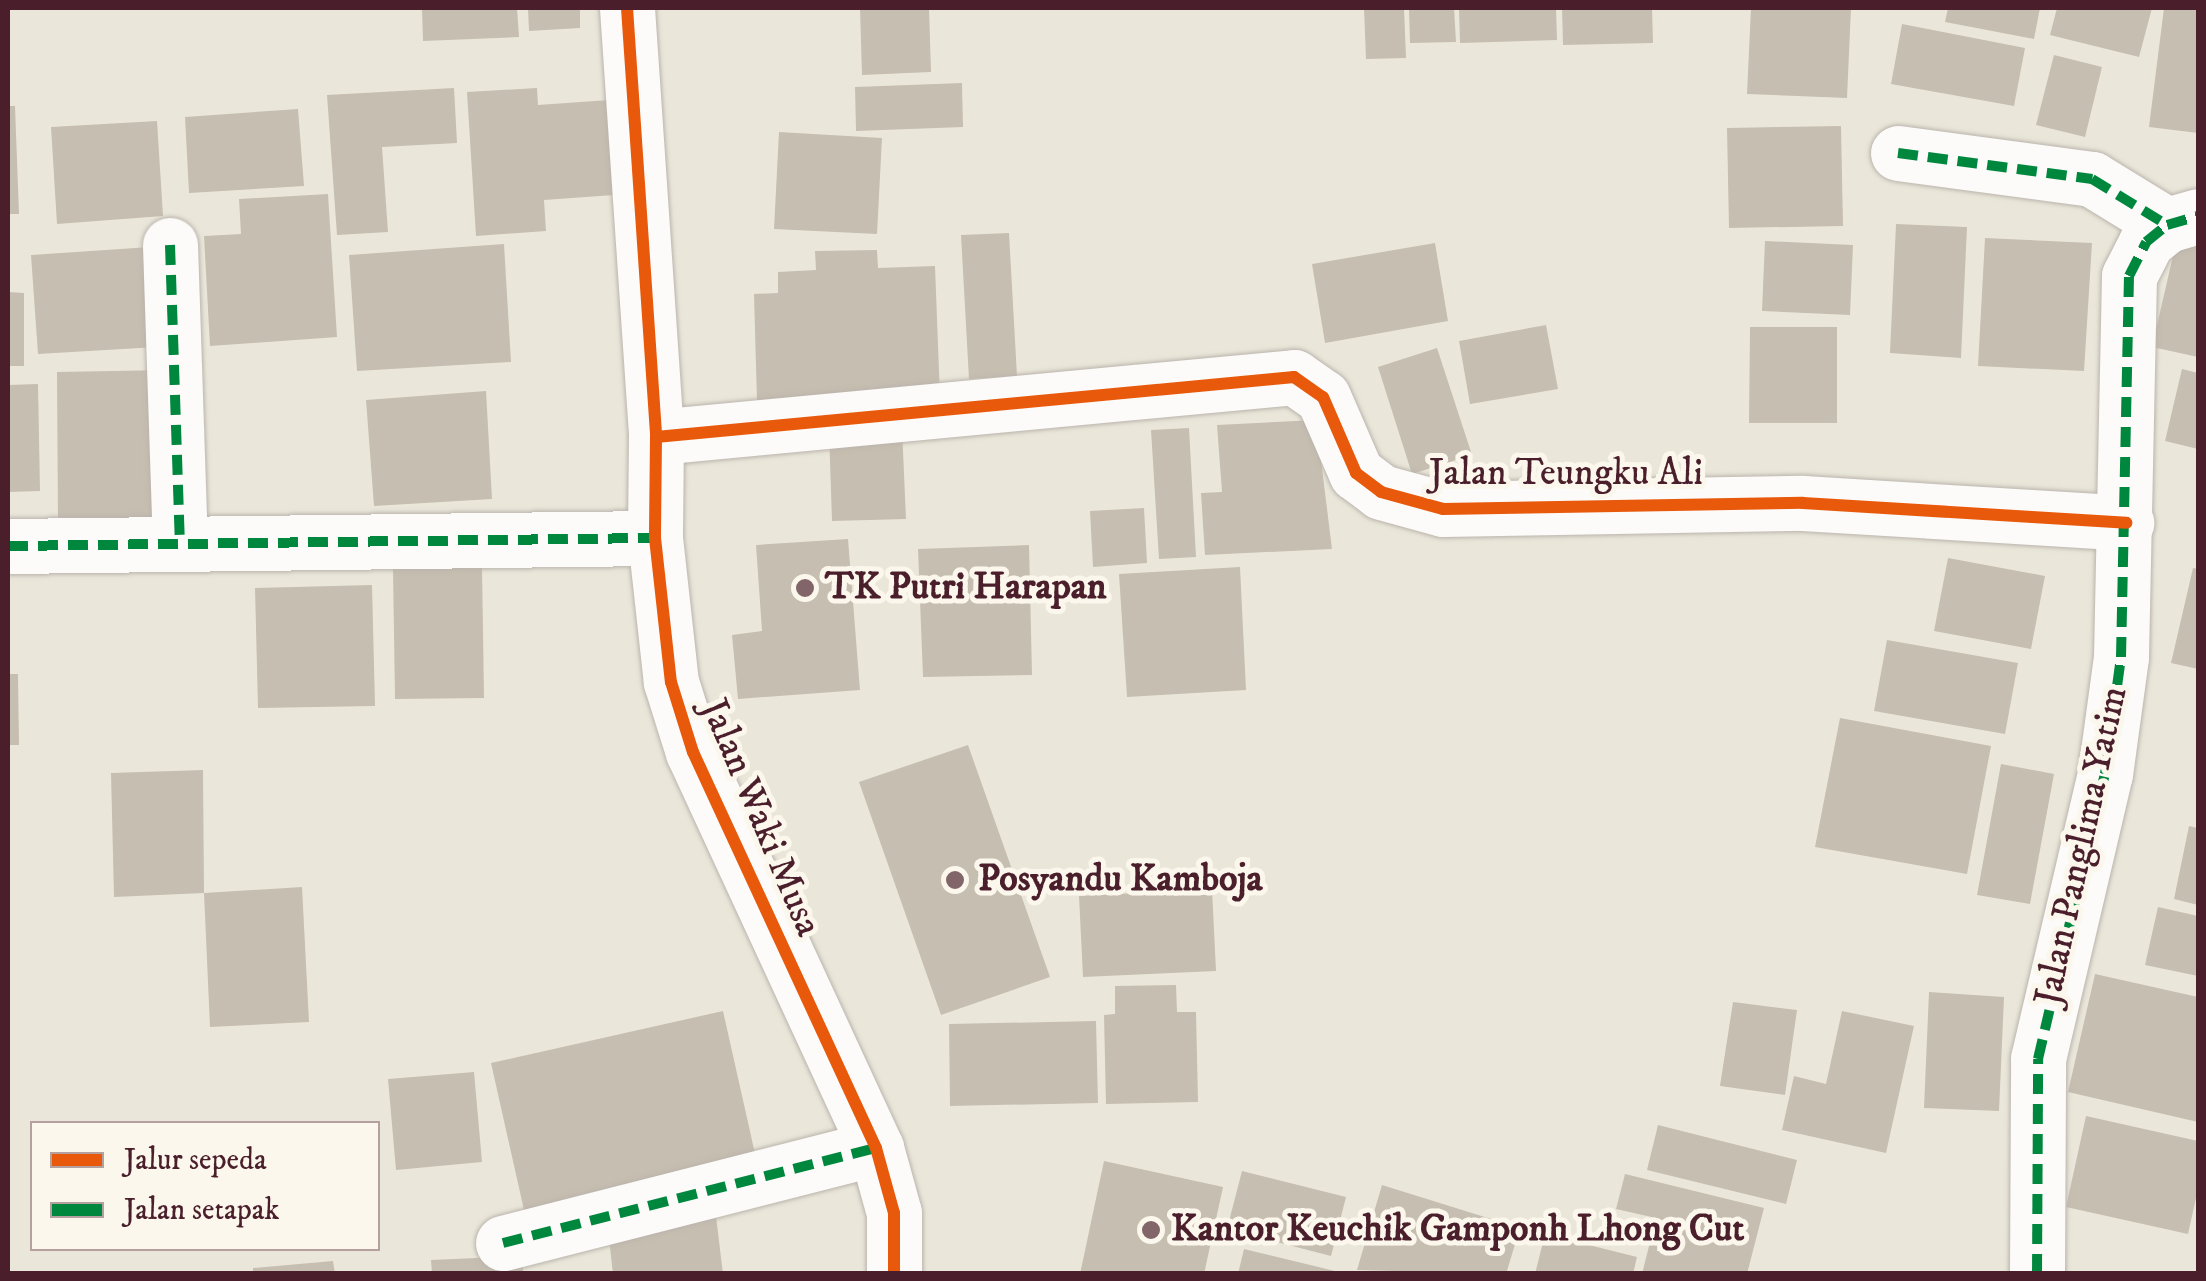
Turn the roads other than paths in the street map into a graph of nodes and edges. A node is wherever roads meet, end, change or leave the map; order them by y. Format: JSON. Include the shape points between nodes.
{"nodes":[{"id":1,"x":627,"y":8,"type":"edge"},
{"id":2,"x":1898,"y":153,"type":"dead end"},
{"id":3,"x":2183,"y":220,"type":"edge"},
{"id":4,"x":170,"y":245,"type":"dead end"},
{"id":5,"x":656,"y":437,"type":"junction"},
{"id":6,"x":2126,"y":523,"type":"junction"},
{"id":7,"x":655,"y":538,"type":"junction"},
{"id":8,"x":180,"y":543,"type":"junction"},
{"id":9,"x":8,"y":546,"type":"edge"},
{"id":10,"x":876,"y":1148,"type":"junction"},
{"id":11,"x":502,"y":1243,"type":"dead end"},
{"id":12,"x":894,"y":1274,"type":"edge"},
{"id":13,"x":2037,"y":1274,"type":"edge"}],
"edges":[{"from":1,"to":5,"type":"street","name":"Jalan Waki Musa"},
{"from":2,"to":3,"type":"street","via":[[2092,179]]},
{"from":3,"to":6,"type":"street","name":"Jalan Panglima Yatim","via":[[2146,242],[2129,276]]},
{"from":4,"to":8,"type":"street"},
{"from":5,"to":6,"type":"street","name":"Jalan Teungku Ali","via":[[1294,376],[1322,397],[1356,473],[1381,492],[1443,509],[1804,503]]},
{"from":5,"to":7,"type":"street","name":"Jalan Waki Musa"},
{"from":6,"to":13,"type":"street","name":"Jalan Panglima Yatim","via":[[2122,657],[2106,774],[2038,1059]]},
{"from":7,"to":8,"type":"street"},
{"from":7,"to":10,"type":"street","name":"Jalan Waki Musa","via":[[670,682],[693,752]]},
{"from":8,"to":9,"type":"street"},
{"from":10,"to":11,"type":"street"},
{"from":10,"to":12,"type":"street","name":"Jalan Waki Musa","via":[[894,1213]]}]}
